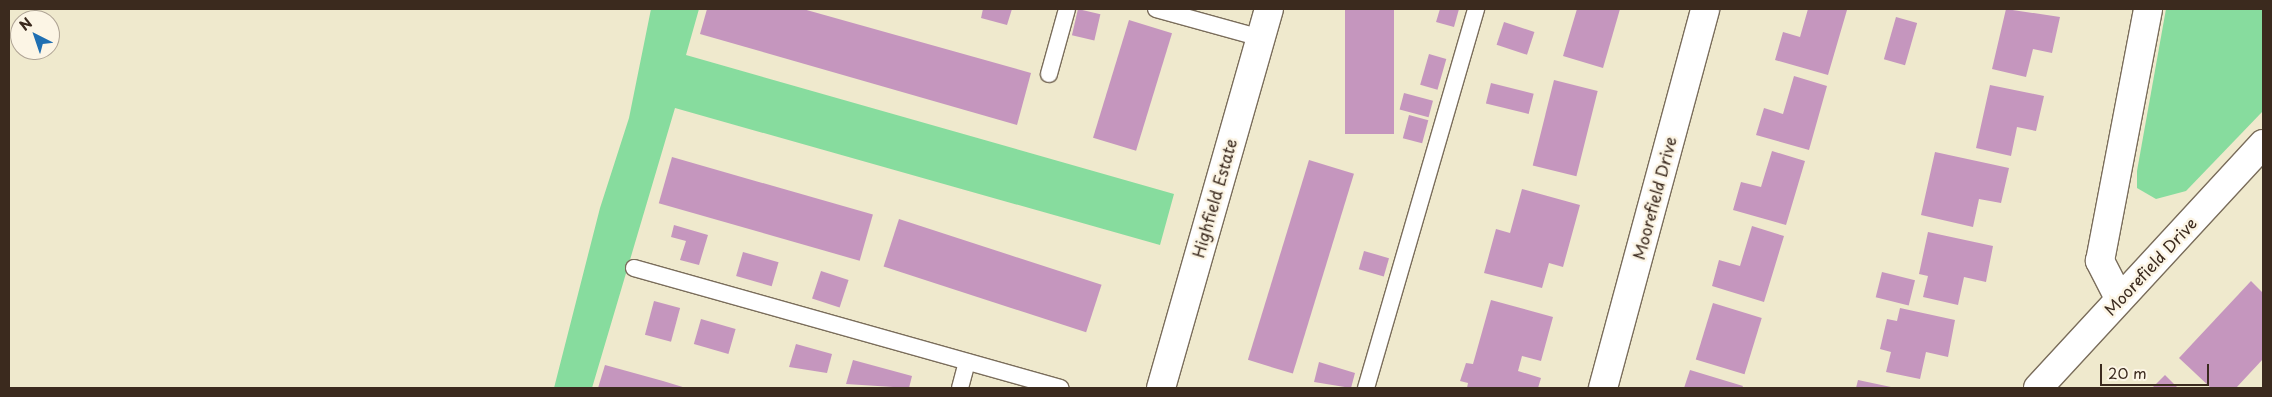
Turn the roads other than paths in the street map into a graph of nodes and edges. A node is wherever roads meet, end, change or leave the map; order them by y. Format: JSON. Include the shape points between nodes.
{"nodes":[{"id":1,"x":1067,"y":9,"type":"edge"},
{"id":2,"x":1156,"y":9,"type":"edge"},
{"id":3,"x":1269,"y":9,"type":"edge"},
{"id":4,"x":1476,"y":9,"type":"edge"},
{"id":5,"x":1705,"y":9,"type":"edge"},
{"id":6,"x":2148,"y":9,"type":"edge"},
{"id":7,"x":1261,"y":38,"type":"junction"},
{"id":8,"x":1049,"y":74,"type":"dead end"},
{"id":9,"x":2263,"y":144,"type":"edge"},
{"id":10,"x":634,"y":268,"type":"dead end"},
{"id":11,"x":2119,"y":298,"type":"junction"},
{"id":12,"x":967,"y":362,"type":"junction"},
{"id":13,"x":960,"y":388,"type":"edge"},
{"id":14,"x":1060,"y":388,"type":"edge"},
{"id":15,"x":1161,"y":388,"type":"edge"},
{"id":16,"x":1366,"y":388,"type":"edge"},
{"id":17,"x":1603,"y":388,"type":"edge"},
{"id":18,"x":2038,"y":388,"type":"edge"}],
"edges":[{"from":1,"to":8,"type":"lane"},
{"from":2,"to":7,"type":"lane"},
{"from":3,"to":7,"type":"street","name":"Highfield Estate"},
{"from":4,"to":16,"type":"lane"},
{"from":5,"to":17,"type":"street","name":"Moorefield Drive"},
{"from":6,"to":11,"type":"street","via":[[2100,261]]},
{"from":7,"to":15,"type":"street","name":"Highfield Estate"},
{"from":9,"to":11,"type":"street","name":"Moorefield Drive"},
{"from":10,"to":12,"type":"lane"},
{"from":11,"to":18,"type":"street","name":"Moorefield Drive"},
{"from":12,"to":13,"type":"lane"},
{"from":12,"to":14,"type":"lane"}]}
